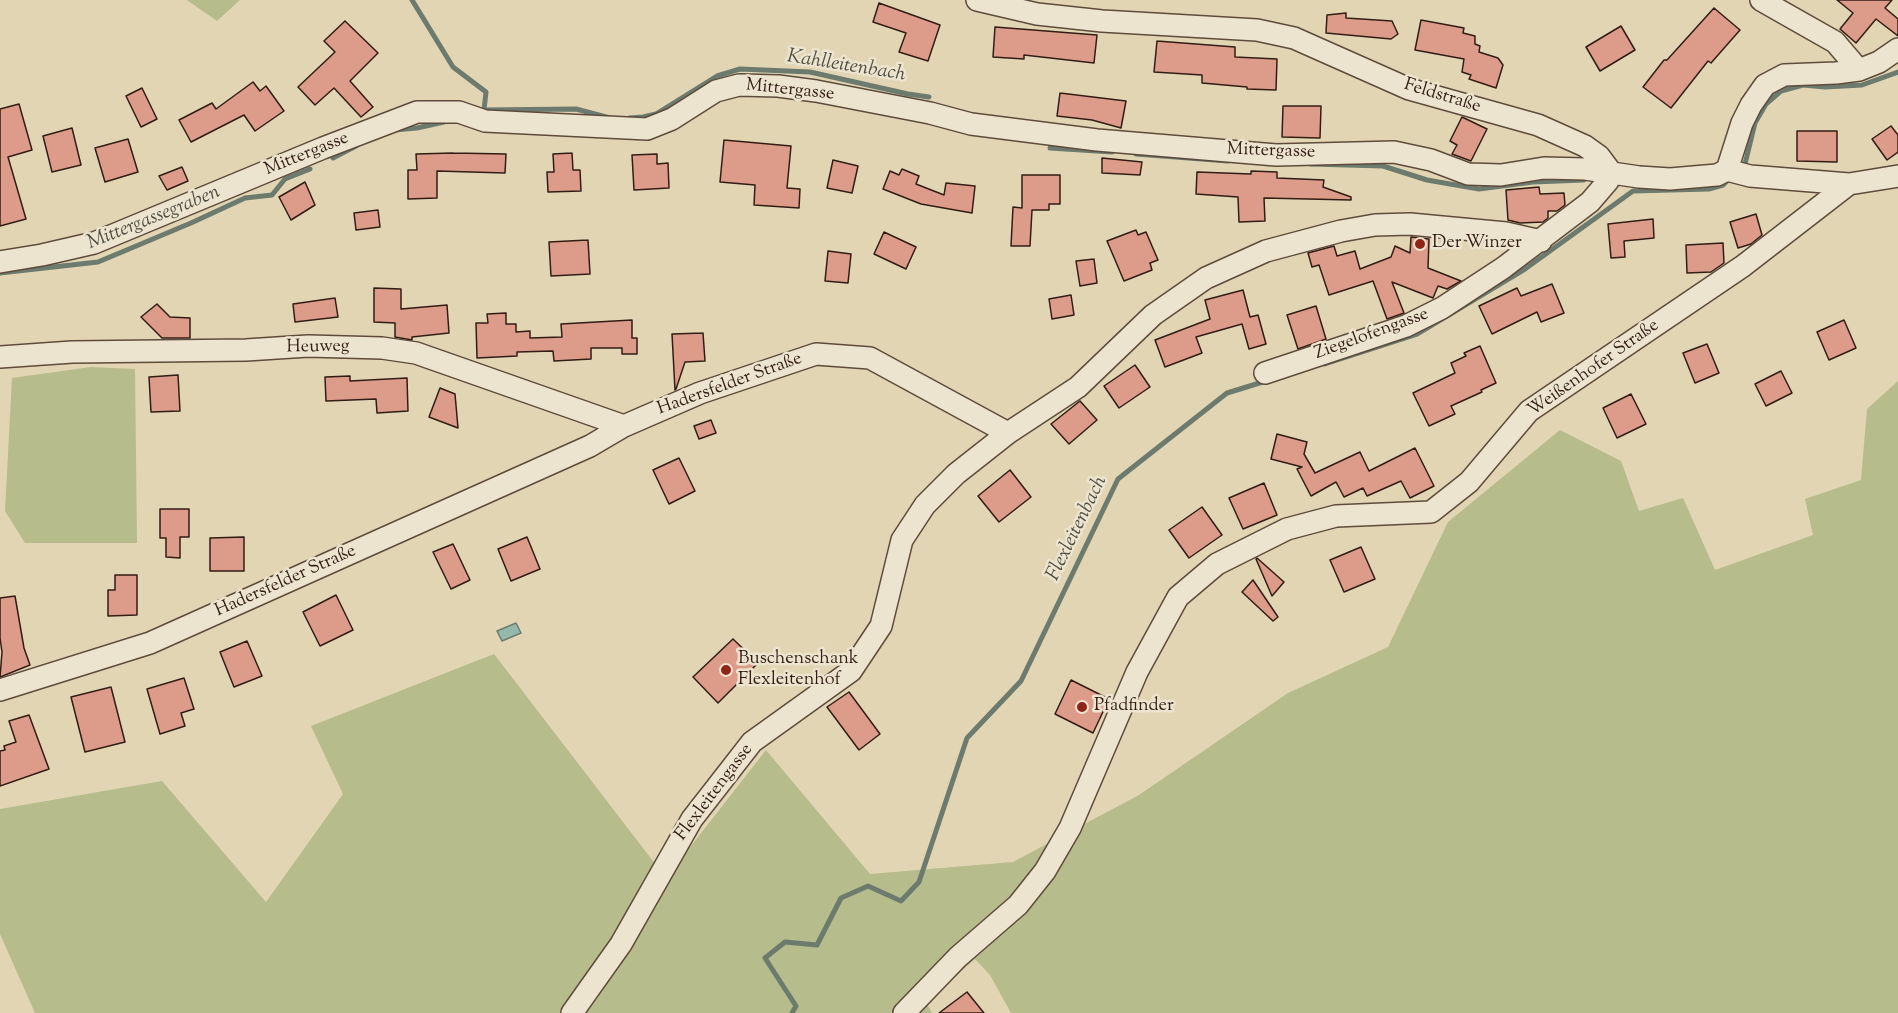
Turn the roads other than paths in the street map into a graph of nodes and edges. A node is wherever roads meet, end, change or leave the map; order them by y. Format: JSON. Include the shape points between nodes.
{"nodes":[{"id":1,"x":977,"y":0,"type":"edge"},
{"id":2,"x":1761,"y":0,"type":"edge"},
{"id":3,"x":1898,"y":49,"type":"edge"},
{"id":4,"x":1859,"y":70,"type":"junction"},
{"id":5,"x":1611,"y":172,"type":"junction"},
{"id":6,"x":1736,"y":173,"type":"junction"},
{"id":7,"x":1898,"y":176,"type":"edge"},
{"id":8,"x":1848,"y":184,"type":"junction"},
{"id":9,"x":1540,"y":241,"type":"junction"},
{"id":10,"x":0,"y":262,"type":"edge"},
{"id":11,"x":0,"y":357,"type":"edge"},
{"id":12,"x":1264,"y":372,"type":"dead end"},
{"id":13,"x":624,"y":426,"type":"junction"},
{"id":14,"x":1008,"y":433,"type":"junction"},
{"id":15,"x":0,"y":690,"type":"edge"},
{"id":16,"x":572,"y":1013,"type":"edge"},
{"id":17,"x":904,"y":1013,"type":"edge"}],
"edges":[{"from":1,"to":5,"type":"street","name":"Feldstraße","via":[[1037,14],[1257,30],[1294,38],[1409,89],[1538,125],[1585,146]]},
{"from":2,"to":4,"type":"street","via":[[1835,42]]},
{"from":3,"to":4,"type":"street"},
{"from":4,"to":6,"type":"street","via":[[1784,75],[1765,85],[1742,123]]},
{"from":5,"to":6,"type":"street","via":[[1693,178]]},
{"from":5,"to":9,"type":"street","name":"Ziegelofengasse","via":[[1590,202]]},
{"from":5,"to":10,"type":"street","name":"Mittergasse","via":[[1544,168],[1500,175],[1468,174],[1394,152],[1276,155],[1097,140],[971,124],[816,91],[739,85],[716,91],[672,119],[647,129],[484,121],[459,112],[417,112],[94,243]]},
{"from":6,"to":8,"type":"street"},
{"from":7,"to":8,"type":"street"},
{"from":8,"to":17,"type":"street","name":"Weißenhofer Straße","via":[[1751,260],[1529,411],[1469,482],[1431,512],[1336,516],[1287,529],[1217,564],[1179,597],[1137,672],[1071,828],[1045,871],[1018,905],[958,957]]},
{"from":9,"to":12,"type":"street","name":"Ziegelofengasse","via":[[1415,322]]},
{"from":9,"to":14,"type":"street","via":[[1506,233],[1410,224],[1375,225],[1266,251],[1206,278],[1153,315],[1078,387]]},
{"from":11,"to":13,"type":"street","name":"Heuweg","via":[[308,346],[382,348],[416,353]]},
{"from":13,"to":14,"type":"street","name":"Hadersfelder Straße","via":[[700,393],[816,354],[870,358]]},
{"from":13,"to":15,"type":"street","name":"Hadersfelder Straße","via":[[590,446],[150,643]]},
{"from":14,"to":16,"type":"street","name":"Flexleitengasse","via":[[956,474],[925,505],[902,540],[881,626],[851,671],[752,742],[692,819],[621,944]]}]}
